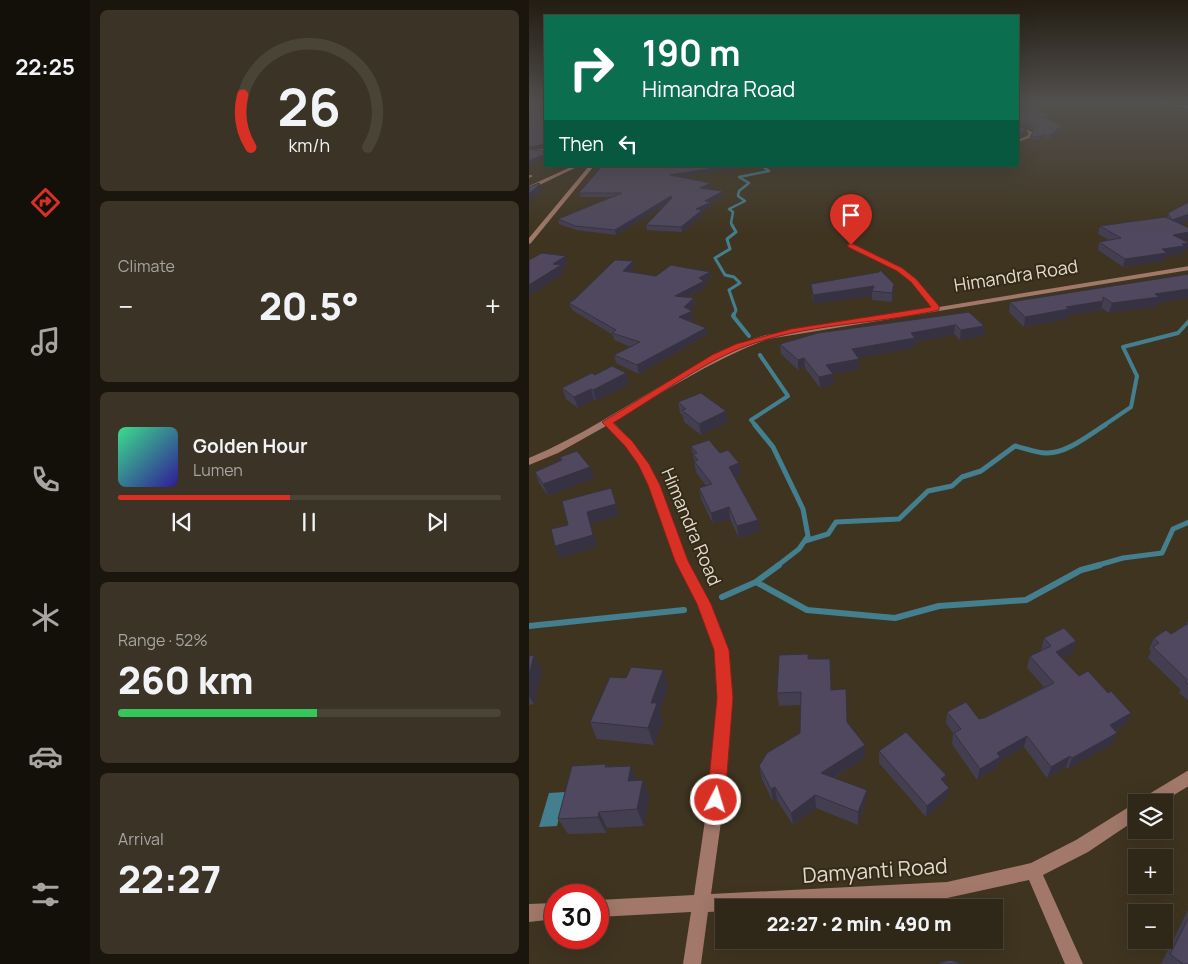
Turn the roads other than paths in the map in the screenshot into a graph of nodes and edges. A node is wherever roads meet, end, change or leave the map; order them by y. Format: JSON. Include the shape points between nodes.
{"nodes":[{"id":1,"x":575,"y":167,"type":"edge"},
{"id":2,"x":591,"y":167,"type":"edge"},
{"id":3,"x":529,"y":188,"type":"edge"},
{"id":4,"x":529,"y":242,"type":"edge"},
{"id":5,"x":851,"y":245,"type":"dead end"},
{"id":6,"x":1188,"y":268,"type":"edge"},
{"id":7,"x":936,"y":308,"type":"junction"},
{"id":8,"x":607,"y":422,"type":"junction"},
{"id":9,"x":529,"y":462,"type":"edge"},
{"id":10,"x":1188,"y":777,"type":"edge"},
{"id":11,"x":1161,"y":794,"type":"edge"},
{"id":12,"x":1128,"y":816,"type":"edge"},
{"id":13,"x":1033,"y":872,"type":"junction"},
{"id":14,"x":701,"y":904,"type":"junction"},
{"id":15,"x":609,"y":908,"type":"edge"},
{"id":16,"x":544,"y":912,"type":"edge"},
{"id":17,"x":529,"y":913,"type":"edge"},
{"id":18,"x":692,"y":964,"type":"edge"},
{"id":19,"x":1074,"y":964,"type":"edge"}],
"edges":[{"from":1,"to":3,"type":"street"},
{"from":2,"to":4,"type":"street"},
{"from":5,"to":7,"type":"street","via":[[900,269],[914,280]]},
{"from":6,"to":7,"type":"street","name":"Himandra Road"},
{"from":7,"to":8,"type":"street","name":"Himandra Road","via":[[791,332],[739,346]]},
{"from":8,"to":9,"type":"street"},
{"from":8,"to":14,"type":"street","name":"Himandra Road","via":[[629,443],[647,471],[722,650],[725,698],[716,800]]},
{"from":10,"to":11,"type":"street"},
{"from":12,"to":13,"type":"street","name":"Damyanti Road","via":[[1082,846]]},
{"from":13,"to":14,"type":"street","name":"Damyanti Road","via":[[947,890]]},
{"from":13,"to":19,"type":"street"},
{"from":14,"to":15,"type":"street","name":"Damyanti Road"},
{"from":14,"to":18,"type":"street","name":"Himandra Road"},
{"from":16,"to":17,"type":"street"}]}
